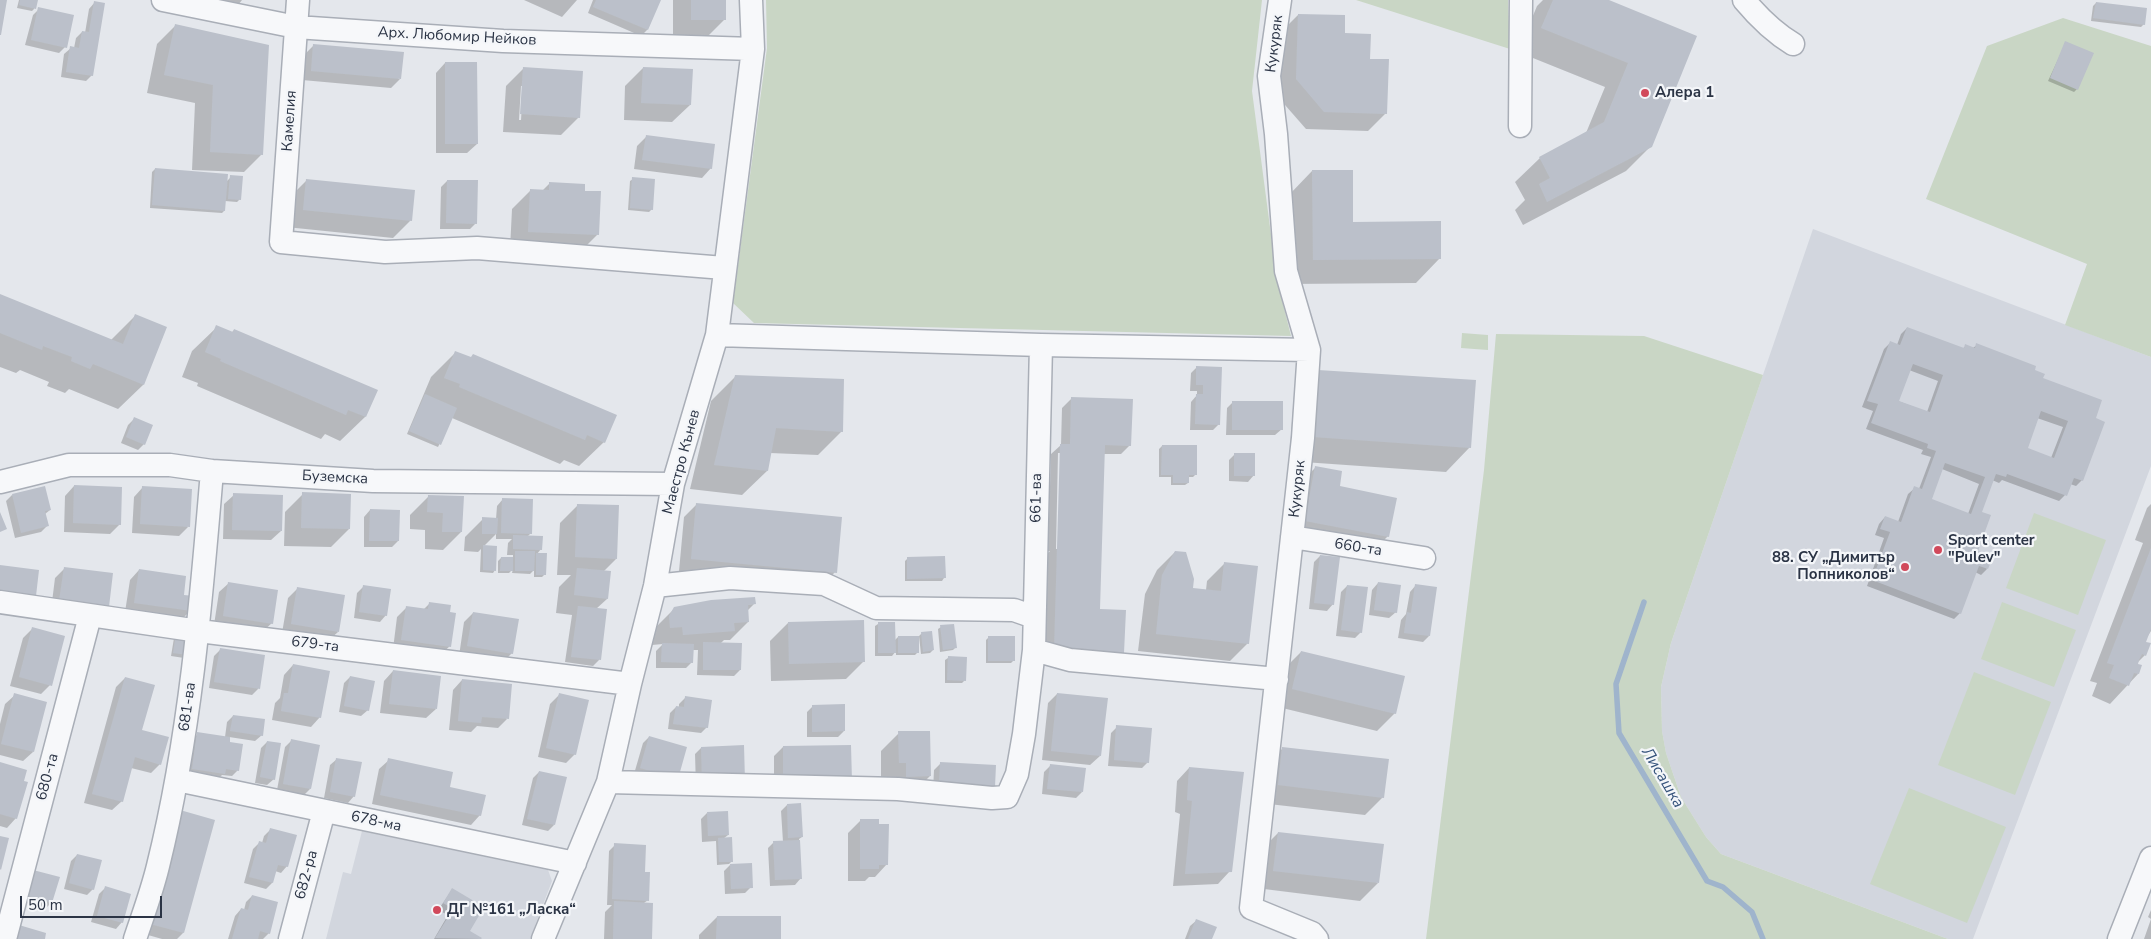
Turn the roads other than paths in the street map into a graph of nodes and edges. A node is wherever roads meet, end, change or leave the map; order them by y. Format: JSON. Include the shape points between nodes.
{"nodes":[{"id":1,"x":163,"y":0,"type":"edge"},
{"id":2,"x":298,"y":0,"type":"edge"},
{"id":3,"x":751,"y":0,"type":"edge"},
{"id":4,"x":1280,"y":0,"type":"edge"},
{"id":5,"x":1521,"y":0,"type":"edge"},
{"id":6,"x":1744,"y":0,"type":"edge"},
{"id":7,"x":296,"y":27,"type":"junction"},
{"id":8,"x":1793,"y":44,"type":"dead end"},
{"id":9,"x":753,"y":49,"type":"junction"},
{"id":10,"x":1520,"y":126,"type":"dead end"},
{"id":11,"x":724,"y":268,"type":"junction"},
{"id":12,"x":717,"y":334,"type":"junction"},
{"id":13,"x":1041,"y":345,"type":"junction"},
{"id":14,"x":1310,"y":350,"type":"junction"},
{"id":15,"x":212,"y":471,"type":"junction"},
{"id":16,"x":0,"y":482,"type":"edge"},
{"id":17,"x":673,"y":484,"type":"junction"},
{"id":18,"x":1292,"y":537,"type":"junction"},
{"id":19,"x":1424,"y":558,"type":"dead end"},
{"id":20,"x":655,"y":586,"type":"junction"},
{"id":21,"x":0,"y":602,"type":"edge"},
{"id":22,"x":90,"y":616,"type":"junction"},
{"id":23,"x":1034,"y":617,"type":"junction"},
{"id":24,"x":199,"y":631,"type":"junction"},
{"id":25,"x":1034,"y":650,"type":"junction"},
{"id":26,"x":1277,"y":679,"type":"junction"},
{"id":27,"x":630,"y":684,"type":"junction"},
{"id":28,"x":177,"y":780,"type":"junction"},
{"id":29,"x":608,"y":782,"type":"junction"},
{"id":30,"x":324,"y":811,"type":"junction"},
{"id":31,"x":2151,"y":858,"type":"edge"},
{"id":32,"x":576,"y":863,"type":"junction"},
{"id":33,"x":5,"y":939,"type":"edge"},
{"id":34,"x":135,"y":939,"type":"edge"},
{"id":35,"x":290,"y":939,"type":"edge"},
{"id":36,"x":543,"y":939,"type":"edge"},
{"id":37,"x":1316,"y":939,"type":"edge"},
{"id":38,"x":2119,"y":939,"type":"edge"}],
"edges":[{"from":1,"to":7,"type":"street","name":"Арх. Любомир Нейков"},
{"from":2,"to":7,"type":"street","name":"Камелия"},
{"from":3,"to":9,"type":"street","name":"Маестро Кънев"},
{"from":4,"to":14,"type":"street","name":"Кукуряк","via":[[1270,76],[1286,271]]},
{"from":5,"to":10,"type":"street"},
{"from":6,"to":8,"type":"street","via":[[1777,35]]},
{"from":7,"to":9,"type":"street","name":"Арх. Любомир Нейков","via":[[503,41]]},
{"from":7,"to":11,"type":"street","name":"Камелия","via":[[281,242],[385,252],[477,248]]},
{"from":9,"to":11,"type":"street","name":"Маестро Кънев"},
{"from":11,"to":12,"type":"street","name":"Маестро Кънев"},
{"from":12,"to":13,"type":"street"},
{"from":12,"to":17,"type":"street","name":"Маестро Кънев"},
{"from":13,"to":14,"type":"street"},
{"from":13,"to":23,"type":"street","name":"661-ва"},
{"from":14,"to":18,"type":"street","name":"Кукуряк"},
{"from":15,"to":16,"type":"street","name":"Буземска","via":[[170,465],[69,465]]},
{"from":15,"to":17,"type":"street","name":"Буземска","via":[[372,481]]},
{"from":15,"to":24,"type":"street","name":"681-ва"},
{"from":17,"to":20,"type":"street","name":"Маестро Кънев"},
{"from":18,"to":19,"type":"street","name":"660-та"},
{"from":18,"to":26,"type":"street","name":"Кукуряк"},
{"from":20,"to":23,"type":"street","via":[[730,578],[824,584],[876,608],[1014,610]]},
{"from":20,"to":27,"type":"street","name":"Маестро Кънев"},
{"from":21,"to":22,"type":"street","name":"679-та"},
{"from":22,"to":24,"type":"street","name":"679-та"},
{"from":22,"to":33,"type":"street","name":"680-та"},
{"from":23,"to":25,"type":"street","name":"661-ва"},
{"from":24,"to":27,"type":"street","name":"679-та"},
{"from":24,"to":28,"type":"street","name":"681-ва"},
{"from":25,"to":26,"type":"street","via":[[1070,660]]},
{"from":25,"to":29,"type":"street","name":"661-ва","via":[[1017,774],[1007,797],[898,789]]},
{"from":26,"to":37,"type":"street","name":"Кукуряк","via":[[1251,908],[1312,933]]},
{"from":27,"to":29,"type":"street","name":"Маестро Кънев"},
{"from":28,"to":30,"type":"street","name":"678-ма"},
{"from":28,"to":34,"type":"street","name":"681-ва","via":[[158,868]]},
{"from":29,"to":32,"type":"street","name":"Маестро Кънев"},
{"from":30,"to":32,"type":"street","name":"678-ма"},
{"from":30,"to":35,"type":"street","name":"682-ра"},
{"from":31,"to":38,"type":"street"},
{"from":32,"to":36,"type":"street","name":"Маестро Кънев"}]}
